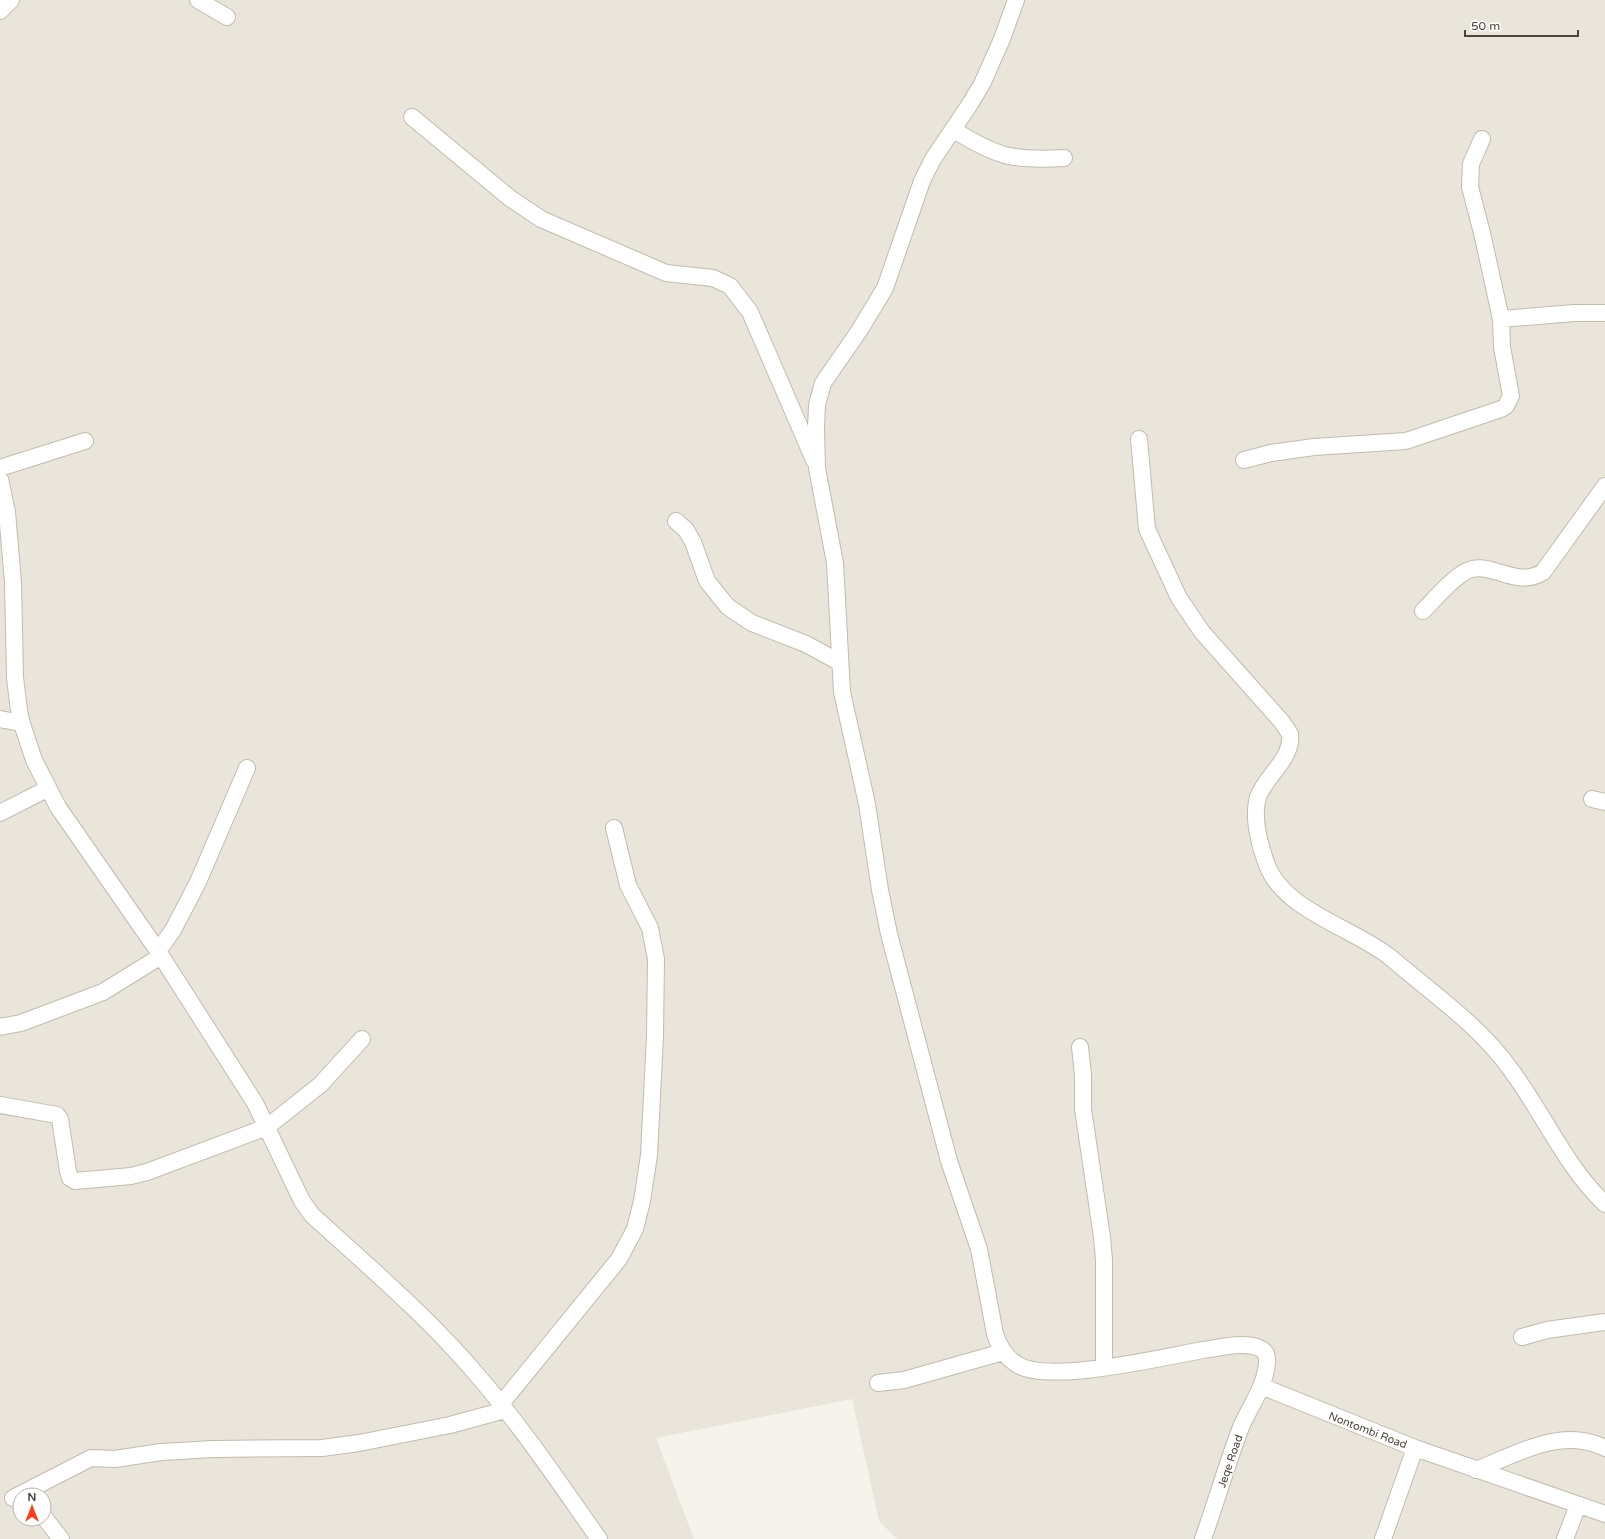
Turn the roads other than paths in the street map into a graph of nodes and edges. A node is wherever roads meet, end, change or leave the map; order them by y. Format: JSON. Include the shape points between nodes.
{"nodes":[{"id":1,"x":11,"y":0,"type":"edge"},
{"id":2,"x":198,"y":0,"type":"edge"},
{"id":3,"x":1016,"y":0,"type":"edge"},
{"id":4,"x":0,"y":11,"type":"edge"},
{"id":5,"x":227,"y":17,"type":"dead end"},
{"id":6,"x":412,"y":117,"type":"dead end"},
{"id":7,"x":954,"y":130,"type":"junction"},
{"id":8,"x":1482,"y":139,"type":"dead end"},
{"id":9,"x":1064,"y":158,"type":"dead end"},
{"id":10,"x":1605,"y":313,"type":"edge"},
{"id":11,"x":1501,"y":319,"type":"junction"},
{"id":12,"x":1139,"y":440,"type":"dead end"},
{"id":13,"x":86,"y":441,"type":"dead end"},
{"id":14,"x":1244,"y":460,"type":"dead end"},
{"id":15,"x":0,"y":468,"type":"edge"},
{"id":16,"x":817,"y":468,"type":"junction"},
{"id":17,"x":0,"y":479,"type":"edge"},
{"id":18,"x":1605,"y":486,"type":"edge"},
{"id":19,"x":676,"y":521,"type":"dead end"},
{"id":20,"x":1424,"y":611,"type":"dead end"},
{"id":21,"x":839,"y":662,"type":"junction"},
{"id":22,"x":0,"y":719,"type":"edge"},
{"id":23,"x":22,"y":723,"type":"junction"},
{"id":24,"x":247,"y":768,"type":"dead end"},
{"id":25,"x":47,"y":789,"type":"junction"},
{"id":26,"x":0,"y":814,"type":"edge"},
{"id":27,"x":614,"y":828,"type":"dead end"},
{"id":28,"x":159,"y":953,"type":"junction"},
{"id":29,"x":0,"y":1027,"type":"edge"},
{"id":30,"x":362,"y":1039,"type":"dead end"},
{"id":31,"x":1080,"y":1047,"type":"dead end"},
{"id":32,"x":0,"y":1105,"type":"edge"},
{"id":33,"x":267,"y":1127,"type":"junction"},
{"id":34,"x":1605,"y":1204,"type":"edge"},
{"id":35,"x":1605,"y":1322,"type":"edge"},
{"id":36,"x":1522,"y":1337,"type":"dead end"},
{"id":37,"x":1003,"y":1352,"type":"junction"},
{"id":38,"x":1104,"y":1367,"type":"junction"},
{"id":39,"x":878,"y":1383,"type":"dead end"},
{"id":40,"x":1261,"y":1386,"type":"junction"},
{"id":41,"x":503,"y":1407,"type":"junction"},
{"id":42,"x":1415,"y":1448,"type":"junction"},
{"id":43,"x":1605,"y":1448,"type":"edge"},
{"id":44,"x":1476,"y":1470,"type":"junction"},
{"id":45,"x":11,"y":1498,"type":"edge"},
{"id":46,"x":1578,"y":1505,"type":"junction"},
{"id":47,"x":1605,"y":1514,"type":"edge"},
{"id":48,"x":52,"y":1527,"type":"edge"},
{"id":49,"x":61,"y":1539,"type":"edge"},
{"id":50,"x":599,"y":1539,"type":"edge"},
{"id":51,"x":1203,"y":1539,"type":"edge"},
{"id":52,"x":1383,"y":1539,"type":"edge"},
{"id":53,"x":1566,"y":1539,"type":"edge"}],
"edges":[{"from":1,"to":4,"type":"street"},
{"from":2,"to":5,"type":"street"},
{"from":3,"to":7,"type":"street","via":[[988,71]]},
{"from":6,"to":16,"type":"street","via":[[511,199],[541,219],[666,273],[713,278],[730,286],[750,312]]},
{"from":7,"to":9,"type":"street","via":[[996,154],[1037,160]]},
{"from":7,"to":16,"type":"street","via":[[933,159],[922,181],[885,288],[826,378],[819,393],[816,428]]},
{"from":8,"to":11,"type":"street","via":[[1471,164],[1470,187]]},
{"from":10,"to":11,"type":"street"},
{"from":11,"to":14,"type":"street","via":[[1502,347],[1511,396],[1506,406],[1501,409],[1406,441],[1314,447]]},
{"from":12,"to":34,"type":"street","via":[[1147,529],[1179,598],[1202,632],[1290,734],[1287,750],[1256,805],[1259,838],[1269,872],[1282,889],[1308,909],[1384,952],[1472,1027],[1511,1069],[1569,1162]]},
{"from":13,"to":15,"type":"street"},
{"from":16,"to":21,"type":"street","via":[[835,563]]},
{"from":17,"to":23,"type":"street","via":[[7,512],[13,583],[15,677]]},
{"from":18,"to":20,"type":"street","via":[[1543,572],[1525,578],[1472,569],[1459,576]]},
{"from":19,"to":21,"type":"street","via":[[686,530],[693,542],[707,581],[728,607],[752,623],[806,644]]},
{"from":21,"to":37,"type":"street","via":[[842,692],[867,804],[889,934],[949,1161],[979,1249],[995,1334]]},
{"from":22,"to":23,"type":"street"},
{"from":23,"to":25,"type":"street"},
{"from":24,"to":28,"type":"street","via":[[198,882]]},
{"from":25,"to":26,"type":"street"},
{"from":25,"to":28,"type":"street","via":[[86,850]]},
{"from":27,"to":41,"type":"street","via":[[628,885],[650,928],[656,959],[649,1155],[642,1201],[636,1230],[619,1259]]},
{"from":28,"to":29,"type":"street","via":[[103,992],[21,1023]]},
{"from":28,"to":33,"type":"street","via":[[252,1098]]},
{"from":30,"to":33,"type":"street","via":[[320,1085]]},
{"from":31,"to":38,"type":"street","via":[[1083,1109],[1103,1252]]},
{"from":32,"to":33,"type":"street","via":[[57,1115],[60,1119],[68,1171],[74,1181],[131,1176],[147,1172]]},
{"from":33,"to":41,"type":"street","via":[[302,1201],[312,1215],[433,1326]]},
{"from":35,"to":36,"type":"street","via":[[1547,1330]]},
{"from":37,"to":38,"type":"street","via":[[1017,1365],[1042,1372]]},
{"from":37,"to":39,"type":"street","via":[[904,1380]]},
{"from":38,"to":40,"type":"street","name":"Jeqe Road","via":[[1222,1347],[1255,1347],[1262,1349],[1267,1356]]},
{"from":40,"to":42,"type":"street","name":"Nontombi Road"},
{"from":40,"to":51,"type":"street","name":"Jeqe Road","via":[[1241,1427]]},
{"from":41,"to":45,"type":"street","via":[[450,1425],[322,1448],[213,1449],[150,1453],[115,1459],[91,1458]]},
{"from":41,"to":50,"type":"street"},
{"from":42,"to":44,"type":"street","name":"Nontombi Road"},
{"from":42,"to":52,"type":"street"},
{"from":43,"to":44,"type":"street","via":[[1584,1440],[1558,1439]]},
{"from":44,"to":46,"type":"street","name":"Nontombi Road"},
{"from":46,"to":47,"type":"street","name":"Nontombi Road"},
{"from":46,"to":53,"type":"street"},
{"from":48,"to":49,"type":"street"}]}
